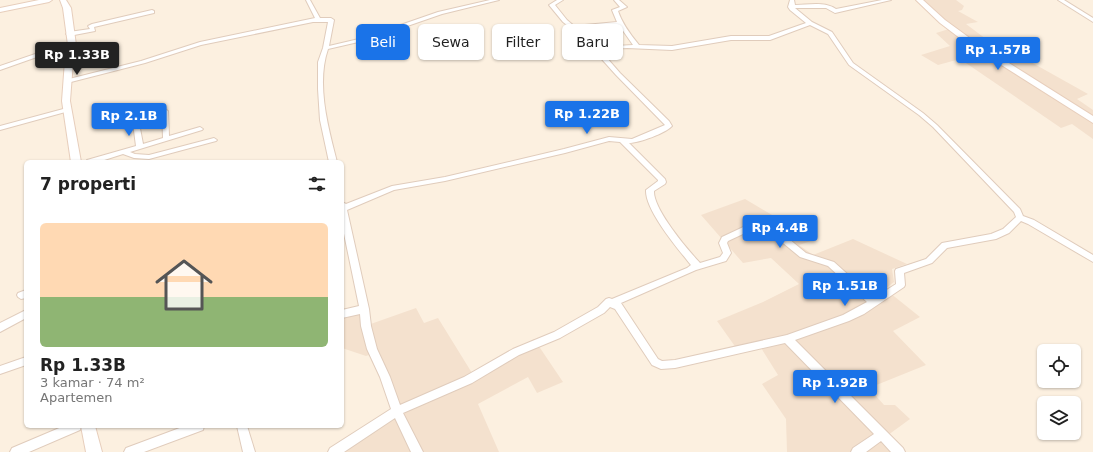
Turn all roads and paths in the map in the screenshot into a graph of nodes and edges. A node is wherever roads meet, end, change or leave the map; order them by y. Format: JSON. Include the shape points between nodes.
{"nodes":[{"id":1,"x":49,"y":0,"type":"edge"},
{"id":2,"x":63,"y":0,"type":"edge"},
{"id":3,"x":308,"y":0,"type":"edge"},
{"id":4,"x":497,"y":0,"type":"edge"},
{"id":5,"x":561,"y":0,"type":"edge"},
{"id":6,"x":616,"y":0,"type":"edge"},
{"id":7,"x":889,"y":0,"type":"edge"},
{"id":8,"x":902,"y":0,"type":"edge"},
{"id":9,"x":907,"y":0,"type":"edge"},
{"id":10,"x":919,"y":0,"type":"edge"},
{"id":11,"x":1060,"y":0,"type":"edge"},
{"id":12,"x":791,"y":3,"type":"edge"},
{"id":13,"x":0,"y":10,"type":"edge"},
{"id":14,"x":152,"y":12,"type":"dead end"},
{"id":15,"x":318,"y":19,"type":"junction"},
{"id":16,"x":1093,"y":20,"type":"edge"},
{"id":17,"x":810,"y":23,"type":"junction"},
{"id":18,"x":570,"y":24,"type":"edge"},
{"id":19,"x":622,"y":24,"type":"edge"},
{"id":20,"x":623,"y":26,"type":"edge"},
{"id":21,"x":69,"y":34,"type":"junction"},
{"id":22,"x":72,"y":45,"type":"junction"},
{"id":23,"x":623,"y":46,"type":"edge"},
{"id":24,"x":638,"y":47,"type":"junction"},
{"id":25,"x":326,"y":48,"type":"junction"},
{"id":26,"x":605,"y":60,"type":"edge"},
{"id":27,"x":0,"y":68,"type":"edge"},
{"id":28,"x":67,"y":81,"type":"junction"},
{"id":29,"x":67,"y":110,"type":"junction"},
{"id":30,"x":164,"y":111,"type":"dead end"},
{"id":31,"x":1093,"y":120,"type":"edge"},
{"id":32,"x":136,"y":123,"type":"dead end"},
{"id":33,"x":0,"y":128,"type":"edge"},
{"id":34,"x":200,"y":129,"type":"dead end"},
{"id":35,"x":166,"y":138,"type":"junction"},
{"id":36,"x":214,"y":140,"type":"dead end"},
{"id":37,"x":623,"y":141,"type":"junction"},
{"id":38,"x":140,"y":148,"type":"junction"},
{"id":39,"x":122,"y":152,"type":"junction"},
{"id":40,"x":76,"y":160,"type":"edge"},
{"id":41,"x":96,"y":160,"type":"edge"},
{"id":42,"x":333,"y":160,"type":"edge"},
{"id":43,"x":344,"y":207,"type":"edge"},
{"id":44,"x":344,"y":217,"type":"edge"},
{"id":45,"x":1020,"y":218,"type":"junction"},
{"id":46,"x":1093,"y":259,"type":"edge"},
{"id":47,"x":698,"y":267,"type":"junction"},
{"id":48,"x":873,"y":302,"type":"junction"},
{"id":49,"x":613,"y":303,"type":"junction"},
{"id":50,"x":364,"y":309,"type":"junction"},
{"id":51,"x":344,"y":314,"type":"edge"},
{"id":52,"x":24,"y":315,"type":"edge"},
{"id":53,"x":0,"y":328,"type":"edge"},
{"id":54,"x":787,"y":339,"type":"junction"},
{"id":55,"x":24,"y":362,"type":"edge"},
{"id":56,"x":0,"y":370,"type":"edge"},
{"id":57,"x":397,"y":411,"type":"junction"},
{"id":58,"x":71,"y":428,"type":"edge"},
{"id":59,"x":88,"y":428,"type":"edge"},
{"id":60,"x":194,"y":428,"type":"edge"},
{"id":61,"x":243,"y":428,"type":"edge"},
{"id":62,"x":882,"y":435,"type":"junction"},
{"id":63,"x":16,"y":452,"type":"edge"},
{"id":64,"x":94,"y":452,"type":"edge"},
{"id":65,"x":130,"y":452,"type":"edge"},
{"id":66,"x":249,"y":452,"type":"edge"},
{"id":67,"x":334,"y":452,"type":"edge"},
{"id":68,"x":417,"y":452,"type":"edge"},
{"id":69,"x":857,"y":452,"type":"edge"},
{"id":70,"x":899,"y":452,"type":"edge"}],
"edges":[{"from":1,"to":13,"type":"street"},
{"from":2,"to":21,"type":"street","via":[[67,8]]},
{"from":3,"to":15,"type":"street"},
{"from":4,"to":25,"type":"street","via":[[440,13],[365,39]]},
{"from":5,"to":18,"type":"street","via":[[552,5]]},
{"from":6,"to":19,"type":"street","via":[[624,6],[615,11]]},
{"from":7,"to":12,"type":"street","via":[[834,11],[826,6]]},
{"from":8,"to":9,"type":"street"},
{"from":10,"to":31,"type":"street","via":[[962,36]]},
{"from":11,"to":16,"type":"street"},
{"from":12,"to":17,"type":"street","via":[[793,11]]},
{"from":14,"to":21,"type":"street","via":[[94,25],[91,26],[93,30]]},
{"from":15,"to":25,"type":"street","via":[[331,20]]},
{"from":15,"to":28,"type":"street","via":[[200,44],[143,62]]},
{"from":17,"to":24,"type":"street","via":[[770,38],[731,38],[672,48]]},
{"from":17,"to":45,"type":"street","via":[[830,33],[851,64],[928,120],[1016,210]]},
{"from":20,"to":24,"type":"street"},
{"from":21,"to":22,"type":"street"},
{"from":22,"to":27,"type":"street"},
{"from":22,"to":28,"type":"street"},
{"from":23,"to":24,"type":"street"},
{"from":25,"to":42,"type":"street","via":[[321,62],[323,120]]},
{"from":26,"to":37,"type":"street","via":[[667,122],[668,126],[633,141]]},
{"from":28,"to":29,"type":"street"},
{"from":29,"to":33,"type":"street"},
{"from":29,"to":40,"type":"street"},
{"from":30,"to":35,"type":"street"},
{"from":32,"to":38,"type":"street"},
{"from":34,"to":35,"type":"street"},
{"from":35,"to":38,"type":"street"},
{"from":36,"to":39,"type":"street","via":[[149,157]]},
{"from":37,"to":43,"type":"street","via":[[609,139],[467,174],[392,188]]},
{"from":37,"to":47,"type":"street","via":[[661,179],[661,184],[650,190],[649,195],[662,220]]},
{"from":38,"to":39,"type":"street"},
{"from":39,"to":41,"type":"street"},
{"from":44,"to":50,"type":"street"},
{"from":45,"to":46,"type":"street","via":[[1032,222]]},
{"from":45,"to":48,"type":"street","via":[[1006,231],[992,237],[945,245],[929,261],[899,271],[901,285]]},
{"from":47,"to":48,"type":"street","via":[[723,259],[727,253],[725,239],[757,224],[764,224],[803,255],[831,264]]},
{"from":47,"to":49,"type":"street"},
{"from":48,"to":54,"type":"street","via":[[861,312]]},
{"from":49,"to":54,"type":"street","via":[[623,312],[655,362],[661,365],[676,364]]},
{"from":49,"to":57,"type":"street","via":[[609,302],[601,310],[557,335],[516,352],[468,380]]},
{"from":50,"to":51,"type":"street"},
{"from":50,"to":57,"type":"street","via":[[372,349]]},
{"from":52,"to":53,"type":"street"},
{"from":54,"to":62,"type":"street"},
{"from":55,"to":56,"type":"street"},
{"from":57,"to":67,"type":"street"},
{"from":57,"to":68,"type":"street"},
{"from":58,"to":63,"type":"street"},
{"from":59,"to":64,"type":"street"},
{"from":60,"to":65,"type":"street"},
{"from":61,"to":66,"type":"street"},
{"from":62,"to":69,"type":"street"},
{"from":62,"to":70,"type":"street"}]}
